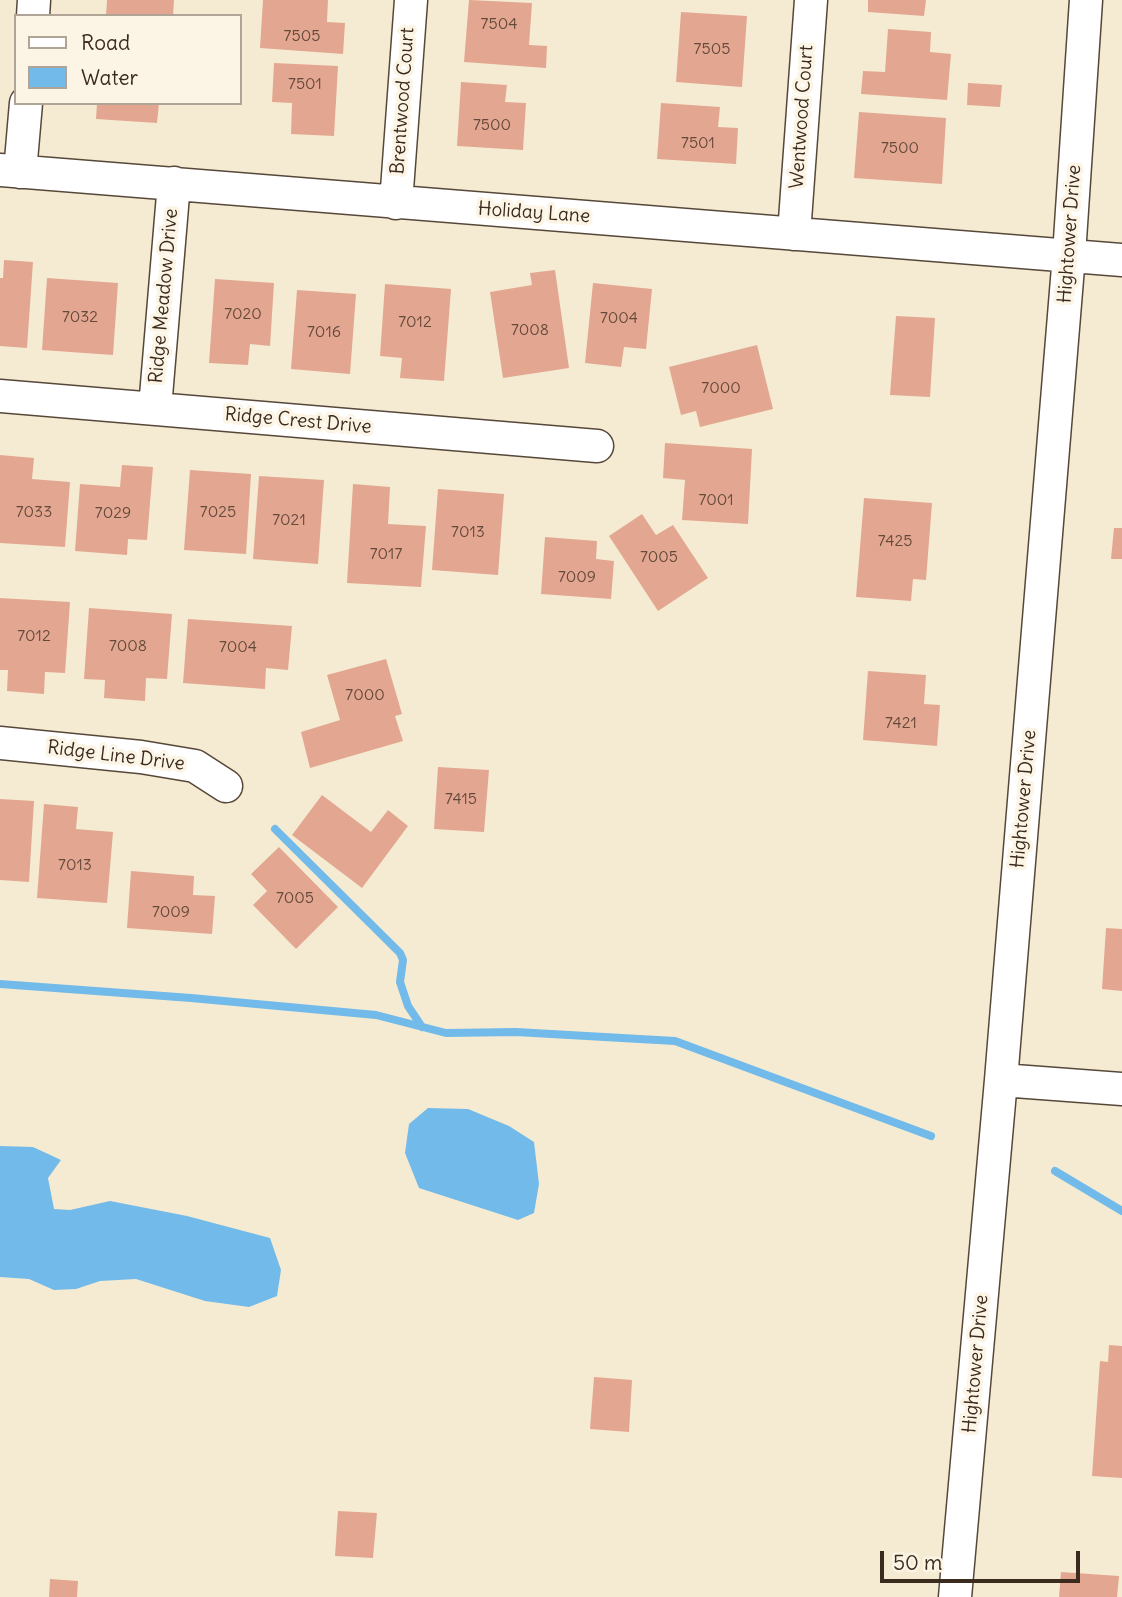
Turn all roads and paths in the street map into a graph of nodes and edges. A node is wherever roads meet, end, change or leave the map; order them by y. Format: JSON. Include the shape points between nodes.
{"nodes":[{"id":1,"x":411,"y":0,"type":"edge"},
{"id":2,"x":811,"y":0,"type":"edge"},
{"id":3,"x":1086,"y":0,"type":"edge"},
{"id":4,"x":26,"y":105,"type":"edge"},
{"id":5,"x":10,"y":171,"type":"edge"},
{"id":6,"x":174,"y":183,"type":"junction"},
{"id":7,"x":396,"y":203,"type":"junction"},
{"id":8,"x":794,"y":234,"type":"junction"},
{"id":9,"x":1069,"y":255,"type":"junction"},
{"id":10,"x":1122,"y":260,"type":"edge"},
{"id":11,"x":0,"y":396,"type":"edge"},
{"id":12,"x":155,"y":408,"type":"junction"},
{"id":13,"x":597,"y":446,"type":"dead end"},
{"id":14,"x":0,"y":743,"type":"edge"},
{"id":15,"x":226,"y":786,"type":"dead end"},
{"id":16,"x":1001,"y":1080,"type":"junction"},
{"id":17,"x":1122,"y":1089,"type":"edge"},
{"id":18,"x":955,"y":1597,"type":"edge"}],
"edges":[{"from":1,"to":7,"type":"street","name":"Brentwood Court"},
{"from":2,"to":8,"type":"street","name":"Wentwood Court"},
{"from":3,"to":9,"type":"street","name":"Hightower Drive"},
{"from":4,"to":5,"type":"street"},
{"from":5,"to":6,"type":"street","name":"Holiday Lane"},
{"from":6,"to":7,"type":"street","name":"Holiday Lane"},
{"from":6,"to":12,"type":"street","name":"Ridge Meadow Drive"},
{"from":7,"to":8,"type":"street","name":"Holiday Lane"},
{"from":8,"to":9,"type":"street","name":"Holiday Lane"},
{"from":9,"to":10,"type":"street","name":"Holiday Lane"},
{"from":9,"to":16,"type":"street","name":"Hightower Drive"},
{"from":11,"to":12,"type":"street","name":"Ridge Crest Drive"},
{"from":12,"to":13,"type":"street","name":"Ridge Crest Drive"},
{"from":14,"to":15,"type":"street","name":"Ridge Line Drive","via":[[195,766]]},
{"from":16,"to":17,"type":"street"},
{"from":16,"to":18,"type":"street","name":"Hightower Drive"}]}
